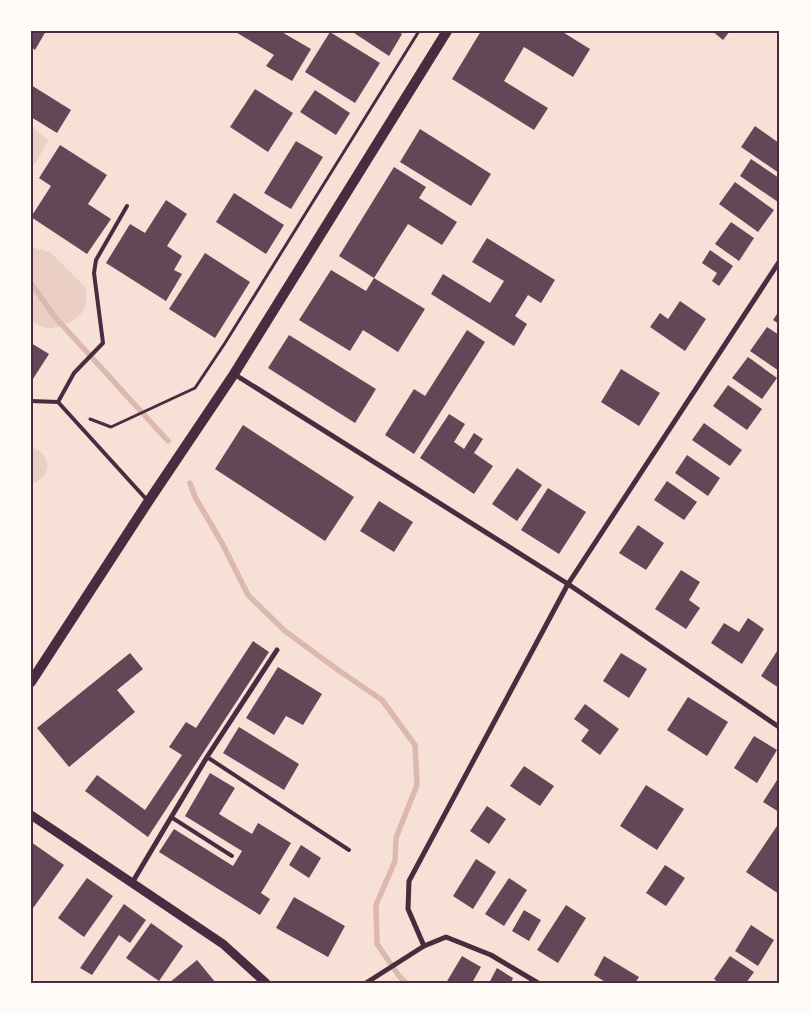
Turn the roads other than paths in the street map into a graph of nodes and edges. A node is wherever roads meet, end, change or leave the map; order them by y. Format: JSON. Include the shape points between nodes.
{"nodes":[{"id":1,"x":447,"y":31,"type":"edge"},
{"id":2,"x":127,"y":206,"type":"dead end"},
{"id":3,"x":779,"y":262,"type":"edge"},
{"id":4,"x":234,"y":374,"type":"junction"},
{"id":5,"x":31,"y":401,"type":"edge"},
{"id":6,"x":58,"y":402,"type":"junction"},
{"id":7,"x":148,"y":502,"type":"junction"},
{"id":8,"x":568,"y":584,"type":"junction"},
{"id":9,"x":277,"y":650,"type":"dead end"},
{"id":10,"x":31,"y":682,"type":"edge"},
{"id":11,"x":779,"y":726,"type":"edge"},
{"id":12,"x":207,"y":756,"type":"junction"},
{"id":13,"x":31,"y":815,"type":"edge"},
{"id":14,"x":171,"y":817,"type":"junction"},
{"id":15,"x":349,"y":850,"type":"dead end"},
{"id":16,"x":232,"y":856,"type":"dead end"},
{"id":17,"x":132,"y":883,"type":"junction"},
{"id":18,"x":424,"y":946,"type":"junction"},
{"id":19,"x":266,"y":983,"type":"edge"},
{"id":20,"x":366,"y":983,"type":"edge"},
{"id":21,"x":538,"y":983,"type":"edge"}],
"edges":[{"from":1,"to":4,"type":"main road"},
{"from":2,"to":6,"type":"lane","via":[[96,260],[94,273],[103,343],[74,373]]},
{"from":3,"to":8,"type":"street"},
{"from":4,"to":7,"type":"main road"},
{"from":4,"to":8,"type":"street"},
{"from":5,"to":6,"type":"lane"},
{"from":6,"to":7,"type":"lane"},
{"from":7,"to":10,"type":"main road"},
{"from":8,"to":11,"type":"street"},
{"from":8,"to":18,"type":"street","via":[[410,881],[408,909]]},
{"from":9,"to":12,"type":"street"},
{"from":12,"to":14,"type":"street"},
{"from":12,"to":15,"type":"lane"},
{"from":13,"to":17,"type":"street"},
{"from":14,"to":16,"type":"lane"},
{"from":14,"to":17,"type":"street"},
{"from":17,"to":19,"type":"street","via":[[223,944]]},
{"from":18,"to":20,"type":"street"},
{"from":18,"to":21,"type":"street","via":[[446,937],[491,955]]}]}
